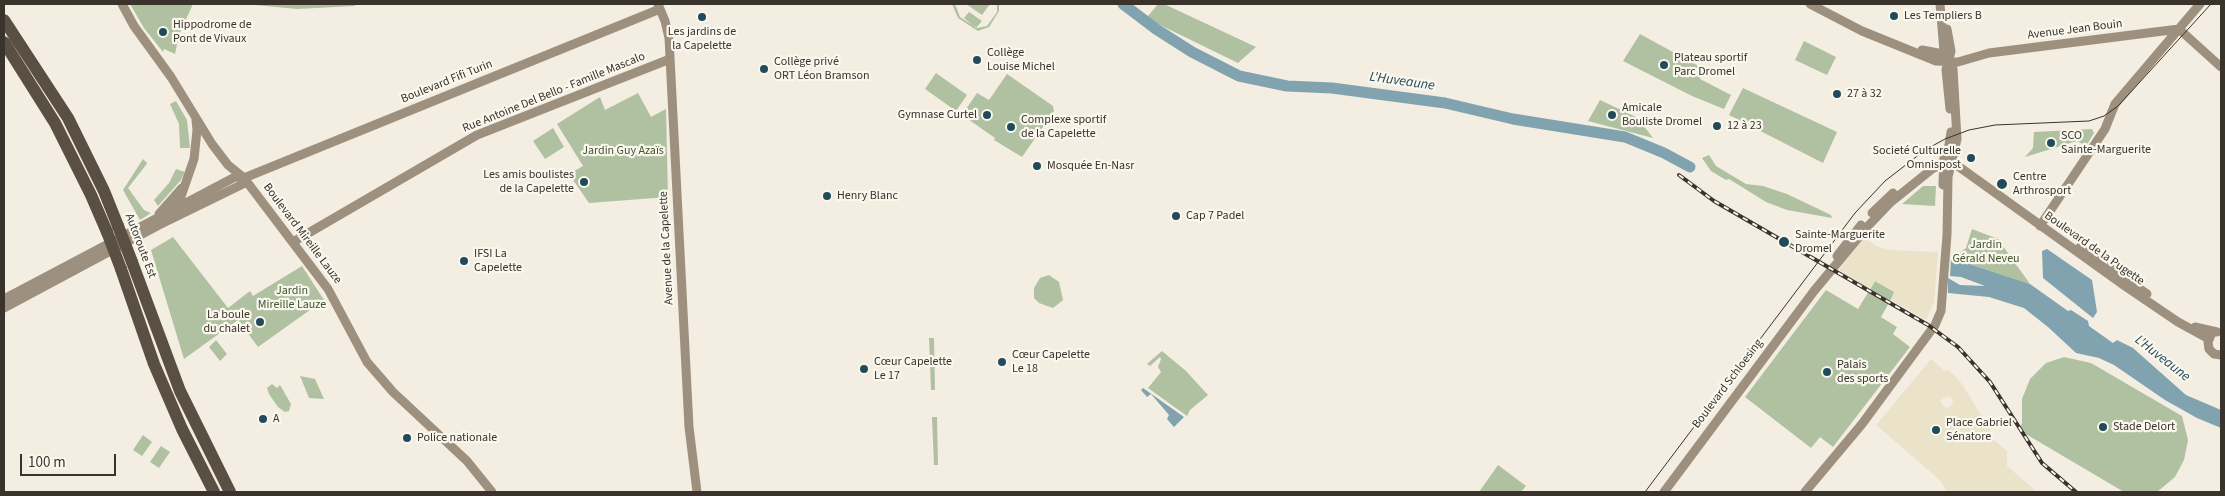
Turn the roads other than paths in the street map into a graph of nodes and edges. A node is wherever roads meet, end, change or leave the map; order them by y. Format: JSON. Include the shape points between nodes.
{"nodes":[{"id":1,"x":122,"y":4,"type":"edge"},
{"id":2,"x":1810,"y":4,"type":"edge"},
{"id":3,"x":1940,"y":4,"type":"edge"},
{"id":4,"x":2200,"y":4,"type":"edge"},
{"id":5,"x":659,"y":6,"type":"edge"},
{"id":6,"x":4,"y":20,"type":"edge"},
{"id":7,"x":2180,"y":28,"type":"junction"},
{"id":8,"x":4,"y":42,"type":"edge"},
{"id":9,"x":670,"y":59,"type":"junction"},
{"id":10,"x":1948,"y":60,"type":"junction"},
{"id":11,"x":2221,"y":67,"type":"edge"},
{"id":12,"x":195,"y":117,"type":"junction"},
{"id":13,"x":1946,"y":161,"type":"junction"},
{"id":14,"x":246,"y":180,"type":"junction"},
{"id":15,"x":185,"y":184,"type":"junction"},
{"id":16,"x":178,"y":208,"type":"junction"},
{"id":17,"x":157,"y":222,"type":"junction"},
{"id":18,"x":2041,"y":224,"type":"junction"},
{"id":19,"x":112,"y":229,"type":"junction"},
{"id":20,"x":293,"y":242,"type":"junction"},
{"id":21,"x":4,"y":299,"type":"edge"},
{"id":22,"x":4,"y":308,"type":"edge"},
{"id":23,"x":2219,"y":332,"type":"edge"},
{"id":24,"x":2209,"y":339,"type":"junction"},
{"id":25,"x":2221,"y":355,"type":"edge"},
{"id":26,"x":214,"y":492,"type":"edge"},
{"id":27,"x":230,"y":492,"type":"edge"},
{"id":28,"x":492,"y":492,"type":"edge"},
{"id":29,"x":697,"y":492,"type":"edge"},
{"id":30,"x":1664,"y":492,"type":"edge"},
{"id":31,"x":1805,"y":492,"type":"edge"}],
"edges":[{"from":1,"to":12,"type":"street","name":"Boulevard Mireille Lauze"},
{"from":2,"to":10,"type":"street","name":"Avenue Jean Bouin","via":[[1862,31],[1936,61]]},
{"from":3,"to":10,"type":"street","via":[[1944,51]]},
{"from":4,"to":7,"type":"street"},
{"from":5,"to":9,"type":"street","name":"Avenue de la Capelette","via":[[668,31]]},
{"from":5,"to":14,"type":"street","name":"Boulevard Fifi Turin"},
{"from":6,"to":19,"type":"highway","name":"Autoroute Est","via":[[68,118],[100,182]]},
{"from":7,"to":10,"type":"street","name":"Avenue Jean Bouin","via":[[1973,56],[1958,62]]},
{"from":7,"to":11,"type":"street"},
{"from":7,"to":18,"type":"street","via":[[2115,104],[2105,129]]},
{"from":8,"to":19,"type":"highway","name":"Autoroute Est","via":[[54,123]]},
{"from":9,"to":20,"type":"street","name":"Rue Antoine Del Bello - Famille Mascalo","via":[[477,136]]},
{"from":9,"to":29,"type":"street","name":"Avenue de la Capelette","via":[[689,417]]},
{"from":10,"to":13,"type":"street","via":[[1950,140]]},
{"from":12,"to":14,"type":"street","name":"Boulevard Mireille Lauze","via":[[221,156]]},
{"from":12,"to":15,"type":"street","via":[[196,149]]},
{"from":13,"to":18,"type":"street","name":"Boulevard de la Pugette"},
{"from":13,"to":30,"type":"street","name":"Boulevard Schloesing","via":[[1906,181],[1847,241],[1814,291]]},
{"from":13,"to":31,"type":"street","via":[[1941,311],[1935,325],[1862,424]]},
{"from":14,"to":16,"type":"street","via":[[235,177]]},
{"from":14,"to":17,"type":"street"},
{"from":14,"to":20,"type":"street","name":"Boulevard Mireille Lauze"},
{"from":15,"to":16,"type":"street"},
{"from":15,"to":17,"type":"street"},
{"from":16,"to":17,"type":"street"},
{"from":17,"to":21,"type":"street"},
{"from":17,"to":22,"type":"street"},
{"from":18,"to":23,"type":"street","name":"Boulevard de la Pugette","via":[[2185,321],[2197,328]]},
{"from":18,"to":24,"type":"street","name":"Boulevard de la Pugette","via":[[2178,322]]},
{"from":19,"to":26,"type":"highway","name":"Autoroute Est","bridge":true,"via":[[121,269],[154,364]]},
{"from":19,"to":27,"type":"highway","name":"Autoroute Est","bridge":true,"via":[[132,262],[180,391]]},
{"from":20,"to":28,"type":"street","name":"Boulevard Mireille Lauze","via":[[332,296],[367,362],[393,392],[467,461]]},
{"from":23,"to":24,"type":"street"},
{"from":24,"to":25,"type":"street","via":[[2209,349]]}]}
